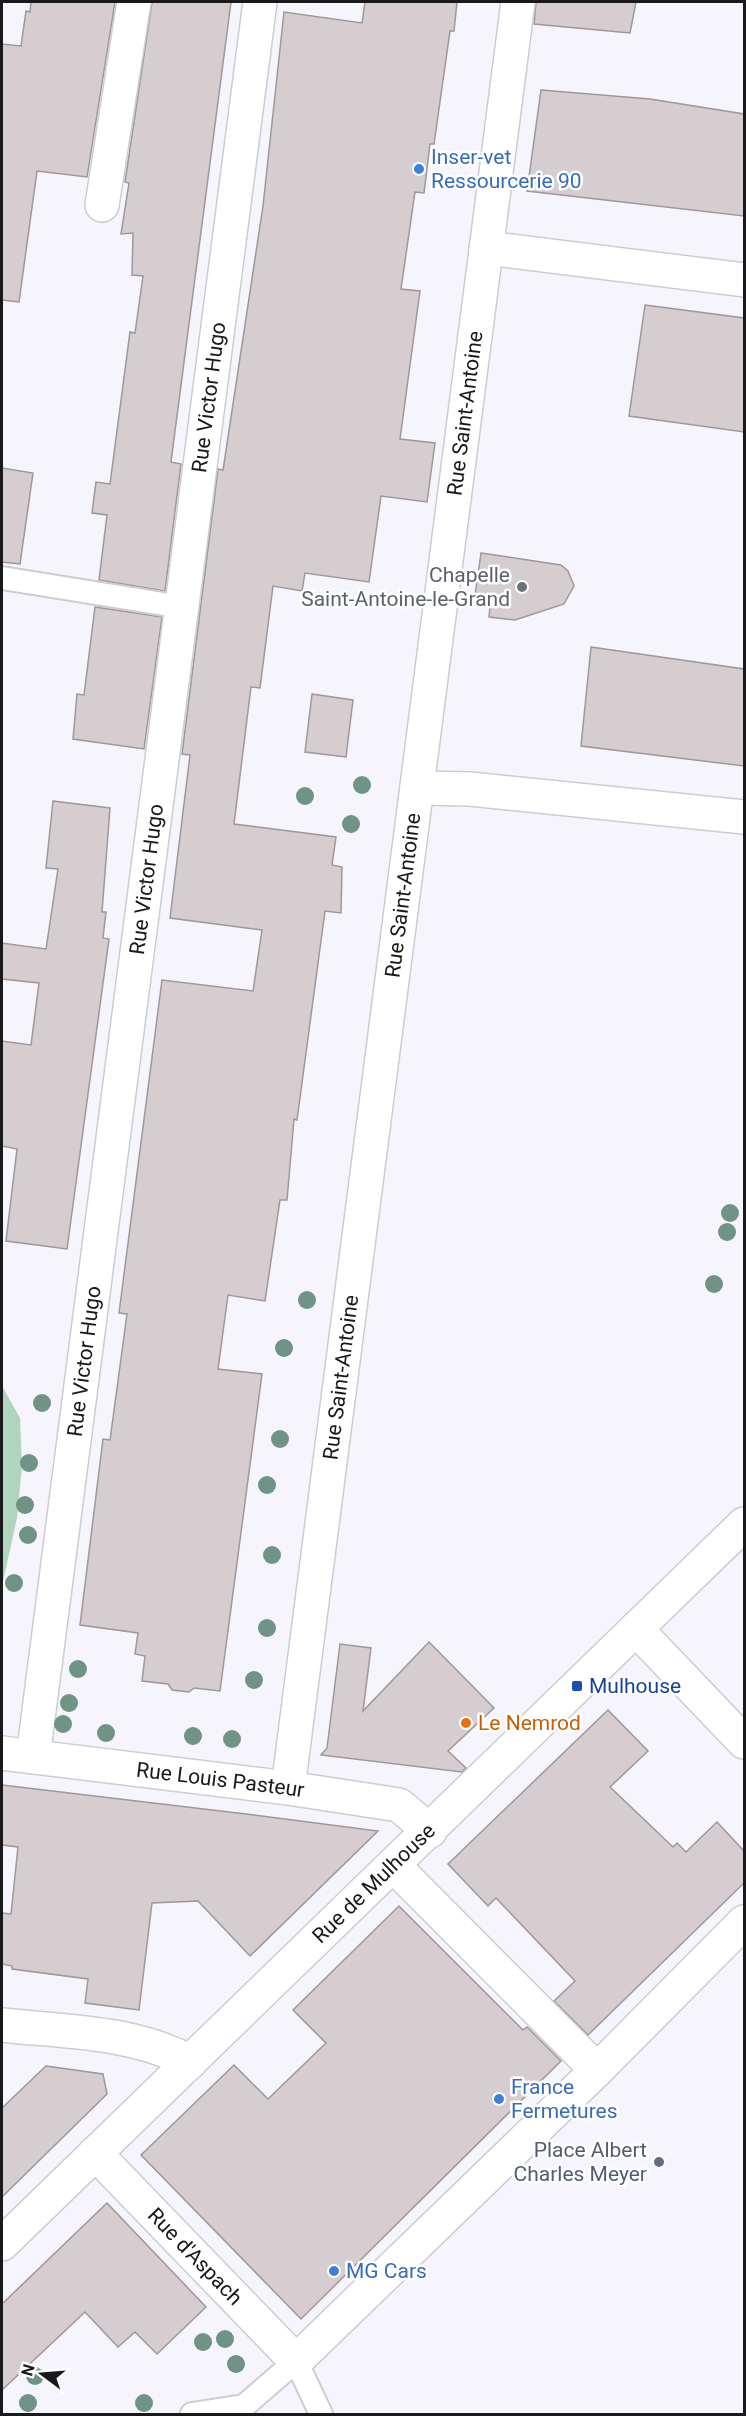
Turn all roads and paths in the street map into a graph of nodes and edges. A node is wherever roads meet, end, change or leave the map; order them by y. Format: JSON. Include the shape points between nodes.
{"nodes":[{"id":1,"x":134,"y":2,"type":"edge"},
{"id":2,"x":260,"y":2,"type":"edge"},
{"id":3,"x":518,"y":2,"type":"edge"},
{"id":4,"x":102,"y":205,"type":"dead end"},
{"id":5,"x":486,"y":248,"type":"junction"},
{"id":6,"x":744,"y":280,"type":"edge"},
{"id":7,"x":2,"y":578,"type":"edge"},
{"id":8,"x":182,"y":607,"type":"junction"},
{"id":9,"x":417,"y":788,"type":"junction"},
{"id":10,"x":744,"y":817,"type":"edge"},
{"id":11,"x":744,"y":1524,"type":"edge"},
{"id":12,"x":636,"y":1629,"type":"junction"},
{"id":13,"x":744,"y":1742,"type":"edge"},
{"id":14,"x":2,"y":1753,"type":"edge"},
{"id":15,"x":33,"y":1757,"type":"junction"},
{"id":16,"x":288,"y":1788,"type":"junction"},
{"id":17,"x":429,"y":1831,"type":"junction"},
{"id":18,"x":393,"y":1865,"type":"junction"},
{"id":19,"x":744,"y":1922,"type":"edge"},
{"id":20,"x":2,"y":2025,"type":"edge"},
{"id":21,"x":190,"y":2062,"type":"junction"},
{"id":22,"x":597,"y":2070,"type":"junction"},
{"id":23,"x":95,"y":2153,"type":"junction"},
{"id":24,"x":2,"y":2244,"type":"edge"},
{"id":25,"x":296,"y":2361,"type":"junction"},
{"id":26,"x":192,"y":2415,"type":"edge"},
{"id":27,"x":321,"y":2415,"type":"edge"}],
"edges":[{"from":1,"to":4,"type":"street"},
{"from":2,"to":8,"type":"street","name":"Rue Victor Hugo"},
{"from":3,"to":5,"type":"street","name":"Rue Saint-Antoine"},
{"from":5,"to":6,"type":"street"},
{"from":5,"to":9,"type":"street","name":"Rue Saint-Antoine"},
{"from":7,"to":8,"type":"lane"},
{"from":8,"to":15,"type":"street","name":"Rue Victor Hugo"},
{"from":9,"to":10,"type":"street","via":[[470,789]]},
{"from":9,"to":16,"type":"street","name":"Rue Saint-Antoine"},
{"from":11,"to":12,"type":"street","name":"Rue de Mulhouse"},
{"from":12,"to":13,"type":"street"},
{"from":12,"to":17,"type":"street","name":"Rue de Mulhouse"},
{"from":14,"to":15,"type":"street","name":"Rue Louis Pasteur"},
{"from":15,"to":16,"type":"street","name":"Rue Louis Pasteur"},
{"from":16,"to":17,"type":"street","name":"Rue Louis Pasteur","via":[[399,1805]]},
{"from":17,"to":18,"type":"street","name":"Rue de Mulhouse"},
{"from":18,"to":21,"type":"street","name":"Rue de Mulhouse"},
{"from":18,"to":22,"type":"street"},
{"from":19,"to":22,"type":"street"},
{"from":20,"to":21,"type":"street","via":[[133,2040],[167,2049]]},
{"from":21,"to":23,"type":"street","name":"Rue de Mulhouse"},
{"from":22,"to":25,"type":"street"},
{"from":23,"to":24,"type":"street","name":"Rue de Mulhouse"},
{"from":23,"to":25,"type":"street","name":"Rue d'Aspach"},
{"from":25,"to":26,"type":"lane","via":[[244,2406]]},
{"from":25,"to":27,"type":"lane"}]}
